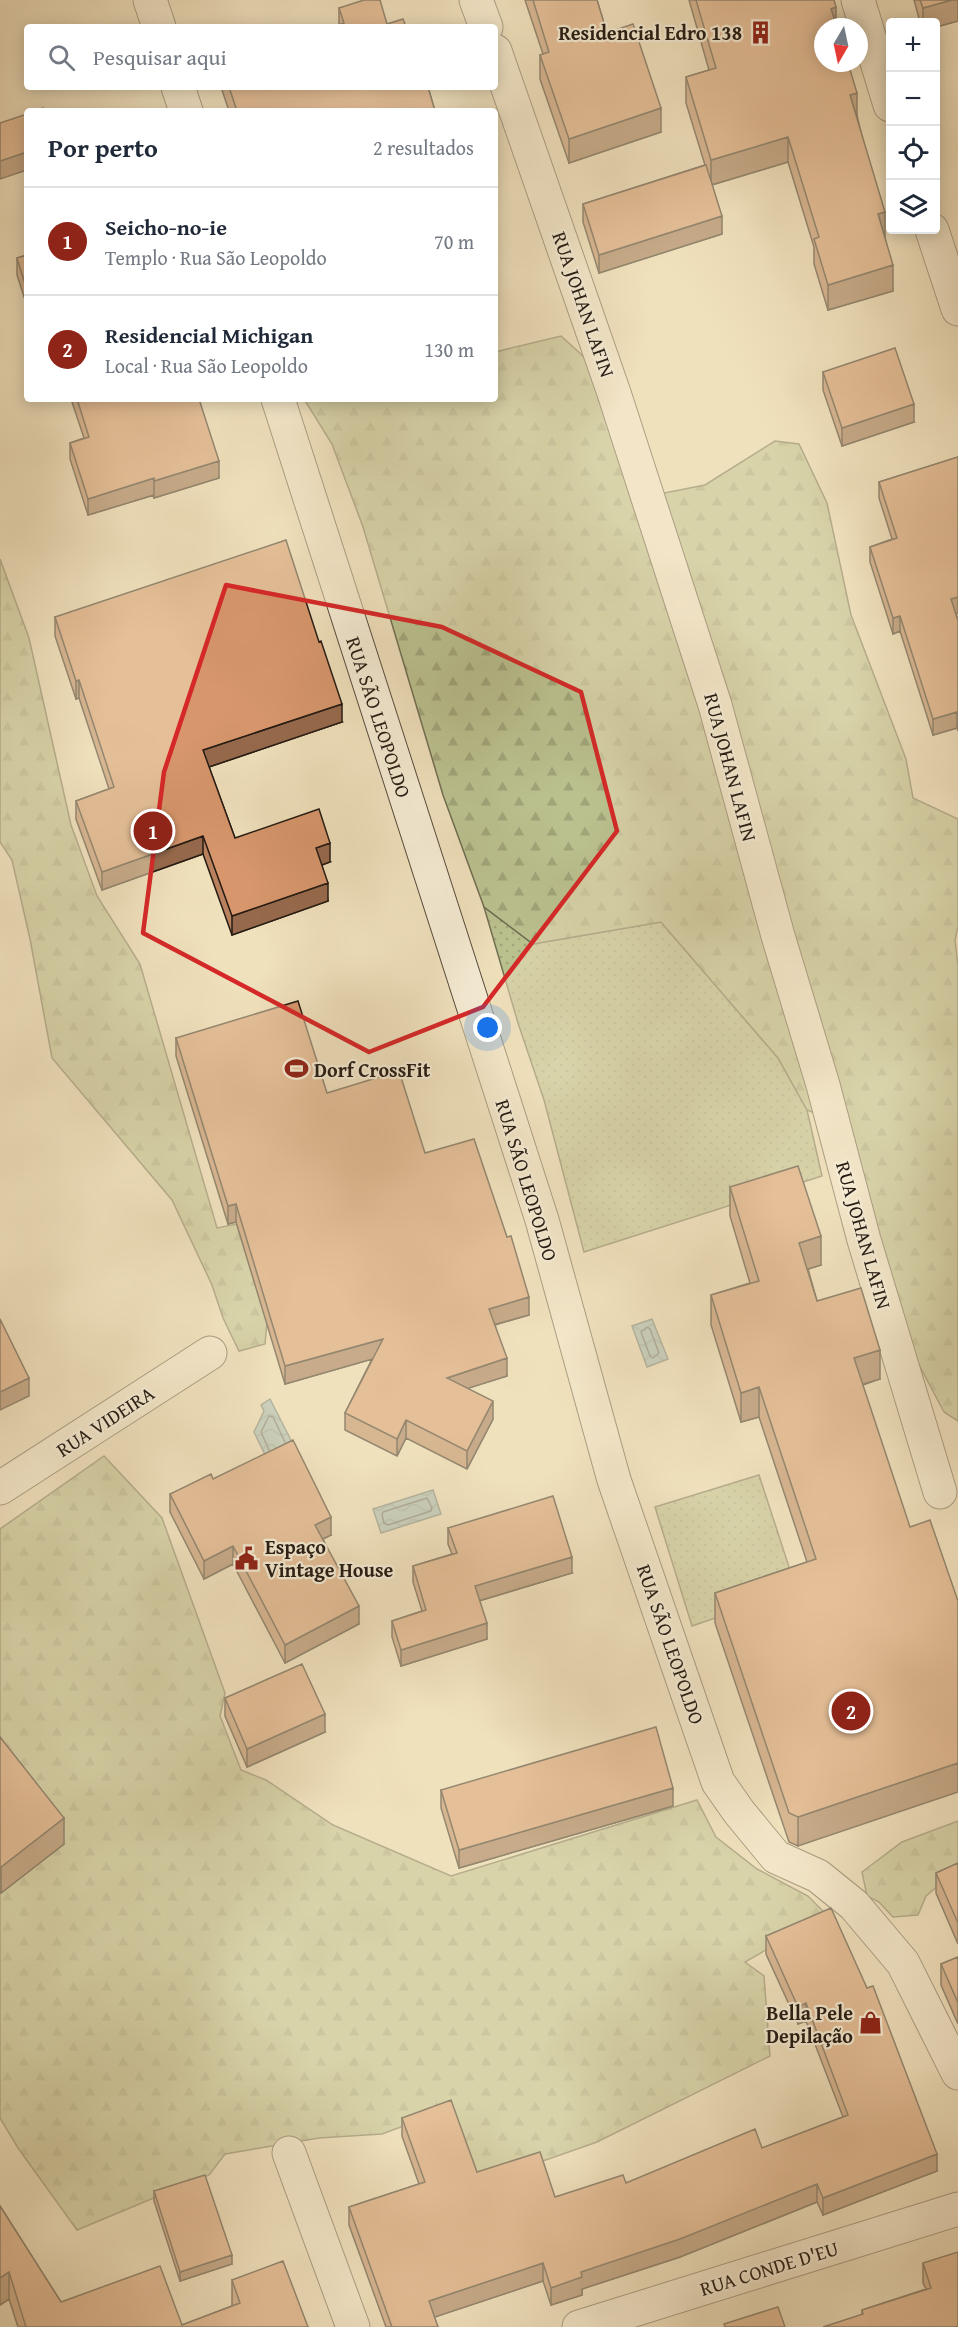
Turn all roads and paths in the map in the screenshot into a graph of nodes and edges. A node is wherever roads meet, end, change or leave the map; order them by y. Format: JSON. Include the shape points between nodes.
{"nodes":[{"id":1,"x":150,"y":0,"type":"edge"},
{"id":2,"x":476,"y":0,"type":"edge"},
{"id":3,"x":858,"y":0,"type":"edge"},
{"id":4,"x":158,"y":24,"type":"edge"},
{"id":5,"x":485,"y":24,"type":"edge"},
{"id":6,"x":498,"y":60,"type":"edge"},
{"id":7,"x":886,"y":89,"type":"edge"},
{"id":8,"x":179,"y":90,"type":"edge"},
{"id":9,"x":185,"y":108,"type":"edge"},
{"id":10,"x":933,"y":234,"type":"edge"},
{"id":11,"x":958,"y":309,"type":"edge"},
{"id":12,"x":279,"y":402,"type":"edge"},
{"id":13,"x":210,"y":1353,"type":"dead end"},
{"id":14,"x":0,"y":1488,"type":"edge"},
{"id":15,"x":940,"y":1492,"type":"dead end"},
{"id":16,"x":958,"y":2073,"type":"edge"},
{"id":17,"x":289,"y":2153,"type":"dead end"},
{"id":18,"x":958,"y":2209,"type":"edge"},
{"id":19,"x":353,"y":2327,"type":"edge"},
{"id":20,"x":579,"y":2327,"type":"edge"}],
"edges":[{"from":1,"to":4,"type":"street"},
{"from":2,"to":5,"type":"street"},
{"from":3,"to":7,"type":"street"},
{"from":6,"to":15,"type":"street","name":"RUA JOHAN LAFIN","via":[[614,393],[715,705],[864,1240]]},
{"from":8,"to":9,"type":"street"},
{"from":10,"to":11,"type":"street"},
{"from":12,"to":16,"type":"street","name":"RUA SÃO LEOPOLDO","via":[[542,1220],[614,1480],[718,1782],[776,1857],[818,1876],[854,1905],[903,1963]]},
{"from":13,"to":14,"type":"street","name":"RUA VIDEIRA"},
{"from":17,"to":19,"type":"street"},
{"from":18,"to":20,"type":"street","name":"RUA CONDE D'EU"}]}
